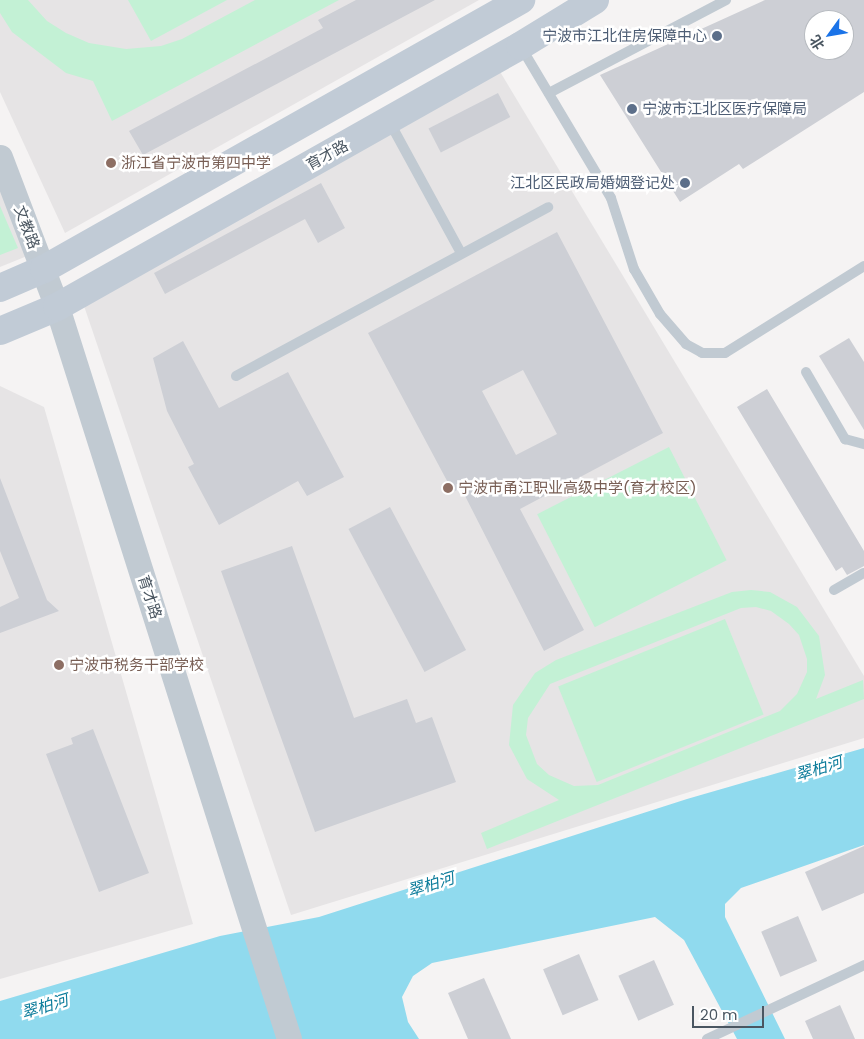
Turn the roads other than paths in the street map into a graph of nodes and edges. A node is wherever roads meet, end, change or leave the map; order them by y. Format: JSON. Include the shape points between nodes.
{"nodes":[{"id":1,"x":520,"y":0,"type":"edge"},
{"id":2,"x":595,"y":0,"type":"edge"},
{"id":3,"x":726,"y":0,"type":"edge"},
{"id":4,"x":520,"y":46,"type":"junction"},
{"id":5,"x":549,"y":93,"type":"junction"},
{"id":6,"x":389,"y":120,"type":"junction"},
{"id":7,"x":0,"y":157,"type":"edge"},
{"id":8,"x":548,"y":207,"type":"dead end"},
{"id":9,"x":461,"y":253,"type":"junction"},
{"id":10,"x":864,"y":266,"type":"edge"},
{"id":11,"x":44,"y":269,"type":"junction"},
{"id":12,"x":0,"y":288,"type":"edge"},
{"id":13,"x":58,"y":307,"type":"junction"},
{"id":14,"x":0,"y":332,"type":"edge"},
{"id":15,"x":806,"y":372,"type":"dead end"},
{"id":16,"x":236,"y":376,"type":"dead end"},
{"id":17,"x":864,"y":444,"type":"edge"},
{"id":18,"x":864,"y":573,"type":"edge"},
{"id":19,"x":834,"y":590,"type":"dead end"},
{"id":20,"x":863,"y":967,"type":"edge"},
{"id":21,"x":289,"y":1039,"type":"edge"},
{"id":22,"x":707,"y":1039,"type":"edge"}],
"edges":[{"from":1,"to":11,"type":"main road"},
{"from":2,"to":4,"type":"main road","name":"育才路"},
{"from":3,"to":5,"type":"lane"},
{"from":4,"to":5,"type":"lane"},
{"from":4,"to":6,"type":"main road","name":"育才路"},
{"from":5,"to":10,"type":"lane","via":[[611,198],[634,270],[660,314],[686,344],[702,353],[725,353]]},
{"from":6,"to":9,"type":"lane"},
{"from":6,"to":13,"type":"main road","name":"育才路"},
{"from":7,"to":11,"type":"street","name":"文教路"},
{"from":8,"to":9,"type":"lane"},
{"from":9,"to":16,"type":"lane"},
{"from":11,"to":12,"type":"main road"},
{"from":11,"to":13,"type":"street","name":"育才路"},
{"from":13,"to":14,"type":"main road","name":"育才路"},
{"from":13,"to":21,"type":"street","name":"育才路"},
{"from":15,"to":17,"type":"lane","via":[[846,438]]},
{"from":18,"to":19,"type":"lane"},
{"from":20,"to":22,"type":"lane","via":[[734,1030]]}]}
